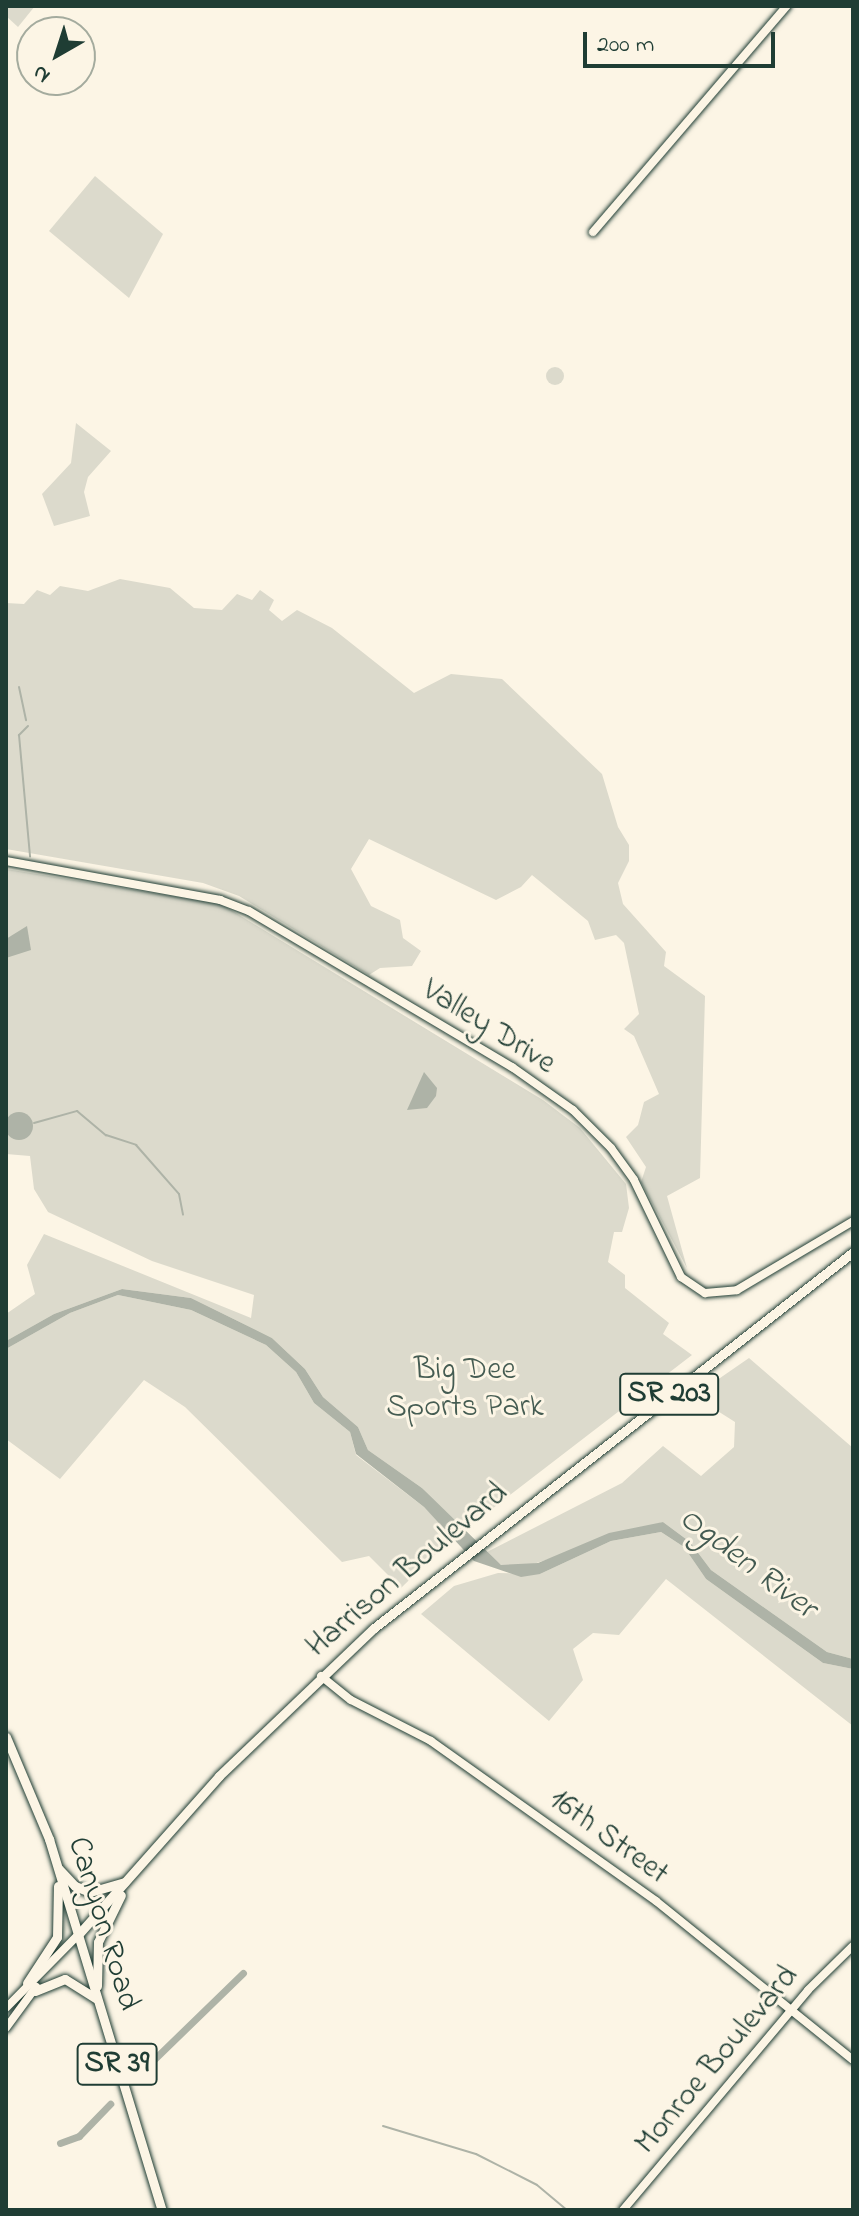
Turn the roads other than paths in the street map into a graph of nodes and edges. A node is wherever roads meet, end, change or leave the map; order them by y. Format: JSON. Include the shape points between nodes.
{"nodes":[{"id":1,"x":787,"y":6,"type":"edge"},
{"id":2,"x":593,"y":232,"type":"dead end"},
{"id":3,"x":6,"y":861,"type":"edge"},
{"id":4,"x":853,"y":1221,"type":"edge"},
{"id":5,"x":853,"y":1252,"type":"edge"},
{"id":6,"x":321,"y":1676,"type":"junction"},
{"id":7,"x":6,"y":1737,"type":"edge"},
{"id":8,"x":56,"y":1866,"type":"junction"},
{"id":9,"x":129,"y":1880,"type":"junction"},
{"id":10,"x":77,"y":1936,"type":"junction"},
{"id":11,"x":853,"y":1946,"type":"edge"},
{"id":12,"x":39,"y":1977,"type":"junction"},
{"id":13,"x":27,"y":1983,"type":"junction"},
{"id":14,"x":35,"y":1991,"type":"junction"},
{"id":15,"x":96,"y":1998,"type":"junction"},
{"id":16,"x":6,"y":2008,"type":"edge"},
{"id":17,"x":791,"y":2010,"type":"junction"},
{"id":18,"x":6,"y":2028,"type":"edge"},
{"id":19,"x":853,"y":2060,"type":"edge"},
{"id":20,"x":162,"y":2210,"type":"edge"},
{"id":21,"x":623,"y":2210,"type":"edge"}],
"edges":[{"from":1,"to":2,"type":"street"},
{"from":3,"to":4,"type":"street","name":"Valley Drive","via":[[220,900],[249,911],[512,1067],[573,1110],[611,1148],[634,1180],[681,1277],[705,1293],[737,1290]]},
{"from":5,"to":6,"type":"main road","name":"Harrison Boulevard","number":"SR 203","via":[[487,1537]]},
{"from":6,"to":9,"type":"main road","name":"Harrison Boulevard","number":"SR 203","via":[[219,1776]]},
{"from":6,"to":17,"type":"street","name":"16th Street","via":[[351,1700],[431,1741],[623,1878]]},
{"from":7,"to":8,"type":"main road","name":"Canyon Road","number":"SR 39","via":[[40,1811]]},
{"from":8,"to":9,"type":"main road","via":[[75,1886],[90,1892]]},
{"from":8,"to":10,"type":"main road","name":"Canyon Road","number":"SR 39"},
{"from":8,"to":13,"type":"main road","via":[[57,1937]]},
{"from":9,"to":10,"type":"main road","name":"Harrison Boulevard","number":"SR 203"},
{"from":9,"to":15,"type":"main road","via":[[98,1942]]},
{"from":10,"to":12,"type":"street","name":"Harrison Boulevard"},
{"from":10,"to":15,"type":"main road","name":"Canyon Road","number":"SR 39"},
{"from":11,"to":17,"type":"street","name":"Monroe Boulevard"},
{"from":12,"to":13,"type":"street","name":"Harrison Boulevard"},
{"from":12,"to":14,"type":"street","name":"Harrison Boulevard"},
{"from":13,"to":16,"type":"street","name":"Harrison Boulevard"},
{"from":14,"to":15,"type":"main road","via":[[65,1979]]},
{"from":14,"to":18,"type":"street","name":"Harrison Boulevard"},
{"from":15,"to":20,"type":"main road","name":"Canyon Road","number":"SR 39"},
{"from":17,"to":19,"type":"street","name":"16th Street"},
{"from":17,"to":21,"type":"street","name":"Monroe Boulevard"}]}
